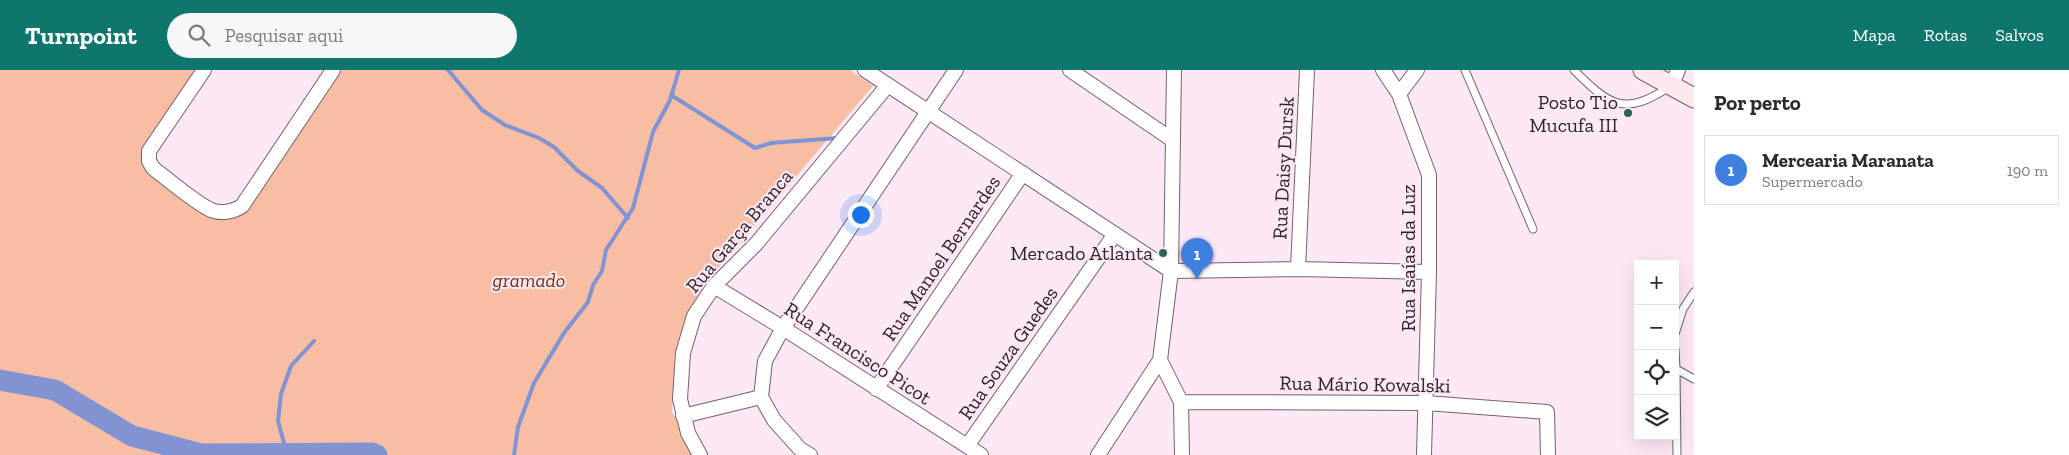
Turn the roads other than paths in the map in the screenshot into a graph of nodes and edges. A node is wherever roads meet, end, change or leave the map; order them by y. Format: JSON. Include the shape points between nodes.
{"nodes":[{"id":1,"x":204,"y":70,"type":"edge"},
{"id":2,"x":333,"y":70,"type":"edge"},
{"id":3,"x":865,"y":70,"type":"edge"},
{"id":4,"x":956,"y":70,"type":"edge"},
{"id":5,"x":1070,"y":70,"type":"edge"},
{"id":6,"x":1174,"y":70,"type":"edge"},
{"id":7,"x":1307,"y":70,"type":"edge"},
{"id":8,"x":1383,"y":70,"type":"edge"},
{"id":9,"x":1417,"y":70,"type":"edge"},
{"id":10,"x":1465,"y":70,"type":"edge"},
{"id":11,"x":1574,"y":70,"type":"edge"},
{"id":12,"x":1643,"y":70,"type":"edge"},
{"id":13,"x":1675,"y":78,"type":"edge"},
{"id":14,"x":888,"y":85,"type":"junction"},
{"id":15,"x":1399,"y":94,"type":"junction"},
{"id":16,"x":1694,"y":98,"type":"edge"},
{"id":17,"x":929,"y":112,"type":"junction"},
{"id":18,"x":1171,"y":138,"type":"junction"},
{"id":19,"x":1023,"y":174,"type":"junction"},
{"id":20,"x":1533,"y":229,"type":"dead end"},
{"id":21,"x":1115,"y":234,"type":"junction"},
{"id":22,"x":1298,"y":269,"type":"junction"},
{"id":23,"x":1171,"y":271,"type":"junction"},
{"id":24,"x":1429,"y":272,"type":"junction"},
{"id":25,"x":714,"y":286,"type":"junction"},
{"id":26,"x":1694,"y":292,"type":"edge"},
{"id":27,"x":1679,"y":320,"type":"edge"},
{"id":28,"x":783,"y":328,"type":"junction"},
{"id":29,"x":1160,"y":360,"type":"junction"},
{"id":30,"x":1679,"y":370,"type":"edge"},
{"id":31,"x":1694,"y":379,"type":"edge"},
{"id":32,"x":876,"y":389,"type":"junction"},
{"id":33,"x":1676,"y":395,"type":"edge"},
{"id":34,"x":761,"y":397,"type":"junction"},
{"id":35,"x":1181,"y":402,"type":"junction"},
{"id":36,"x":1426,"y":403,"type":"junction"},
{"id":37,"x":683,"y":416,"type":"junction"},
{"id":38,"x":968,"y":446,"type":"junction"},
{"id":39,"x":700,"y":455,"type":"edge"},
{"id":40,"x":810,"y":455,"type":"edge"},
{"id":41,"x":980,"y":455,"type":"edge"},
{"id":42,"x":1098,"y":455,"type":"edge"},
{"id":43,"x":1182,"y":455,"type":"edge"},
{"id":44,"x":1424,"y":455,"type":"edge"},
{"id":45,"x":1548,"y":455,"type":"edge"},
{"id":46,"x":1677,"y":455,"type":"edge"}],
"edges":[{"from":1,"to":2,"type":"street","via":[[149,151],[149,162],[211,210],[234,211],[242,206]]},
{"from":3,"to":14,"type":"street"},
{"from":4,"to":17,"type":"street"},
{"from":5,"to":18,"type":"street"},
{"from":6,"to":18,"type":"street"},
{"from":7,"to":22,"type":"street","name":"Rua Daisy Dursk"},
{"from":8,"to":15,"type":"street","name":"Rua Isaías da Luz"},
{"from":9,"to":15,"type":"street"},
{"from":10,"to":20,"type":"lane"},
{"from":11,"to":13,"type":"lane","via":[[1597,91],[1617,104],[1625,105],[1653,98]]},
{"from":12,"to":13,"type":"main road"},
{"from":13,"to":16,"type":"main road"},
{"from":14,"to":17,"type":"street"},
{"from":14,"to":25,"type":"street","name":"Rua Garça Branca","via":[[756,244]]},
{"from":15,"to":24,"type":"street","name":"Rua Isaías da Luz","via":[[1428,175]]},
{"from":17,"to":19,"type":"street"},
{"from":17,"to":28,"type":"street"},
{"from":18,"to":23,"type":"street"},
{"from":19,"to":21,"type":"street"},
{"from":19,"to":32,"type":"street","name":"Rua Manoel Bernardes"},
{"from":21,"to":23,"type":"street"},
{"from":21,"to":38,"type":"street","name":"Rua Souza Guedes"},
{"from":22,"to":23,"type":"street"},
{"from":22,"to":24,"type":"street"},
{"from":23,"to":29,"type":"street"},
{"from":24,"to":36,"type":"street","name":"Rua Isaías da Luz"},
{"from":25,"to":28,"type":"street","name":"Rua Francisco Picot"},
{"from":25,"to":37,"type":"street","name":"Rua Garça Branca","via":[[694,316],[684,352],[680,399]]},
{"from":26,"to":27,"type":"lane"},
{"from":28,"to":32,"type":"street","name":"Rua Francisco Picot"},
{"from":28,"to":34,"type":"street","via":[[765,360]]},
{"from":29,"to":35,"type":"street"},
{"from":29,"to":42,"type":"street"},
{"from":30,"to":31,"type":"lane"},
{"from":32,"to":38,"type":"street","name":"Rua Francisco Picot"},
{"from":33,"to":46,"type":"lane"},
{"from":34,"to":37,"type":"street"},
{"from":34,"to":40,"type":"street","via":[[774,420],[800,449]]},
{"from":35,"to":36,"type":"street","name":"Rua Mário Kowalski"},
{"from":35,"to":43,"type":"street"},
{"from":36,"to":44,"type":"street","name":"Rua Isaías da Luz"},
{"from":36,"to":45,"type":"street","name":"Rua Mário Kowalski","via":[[1547,412]]},
{"from":37,"to":39,"type":"street","name":"Rua Garça Branca"},
{"from":38,"to":41,"type":"street","name":"Rua Francisco Picot"}]}
